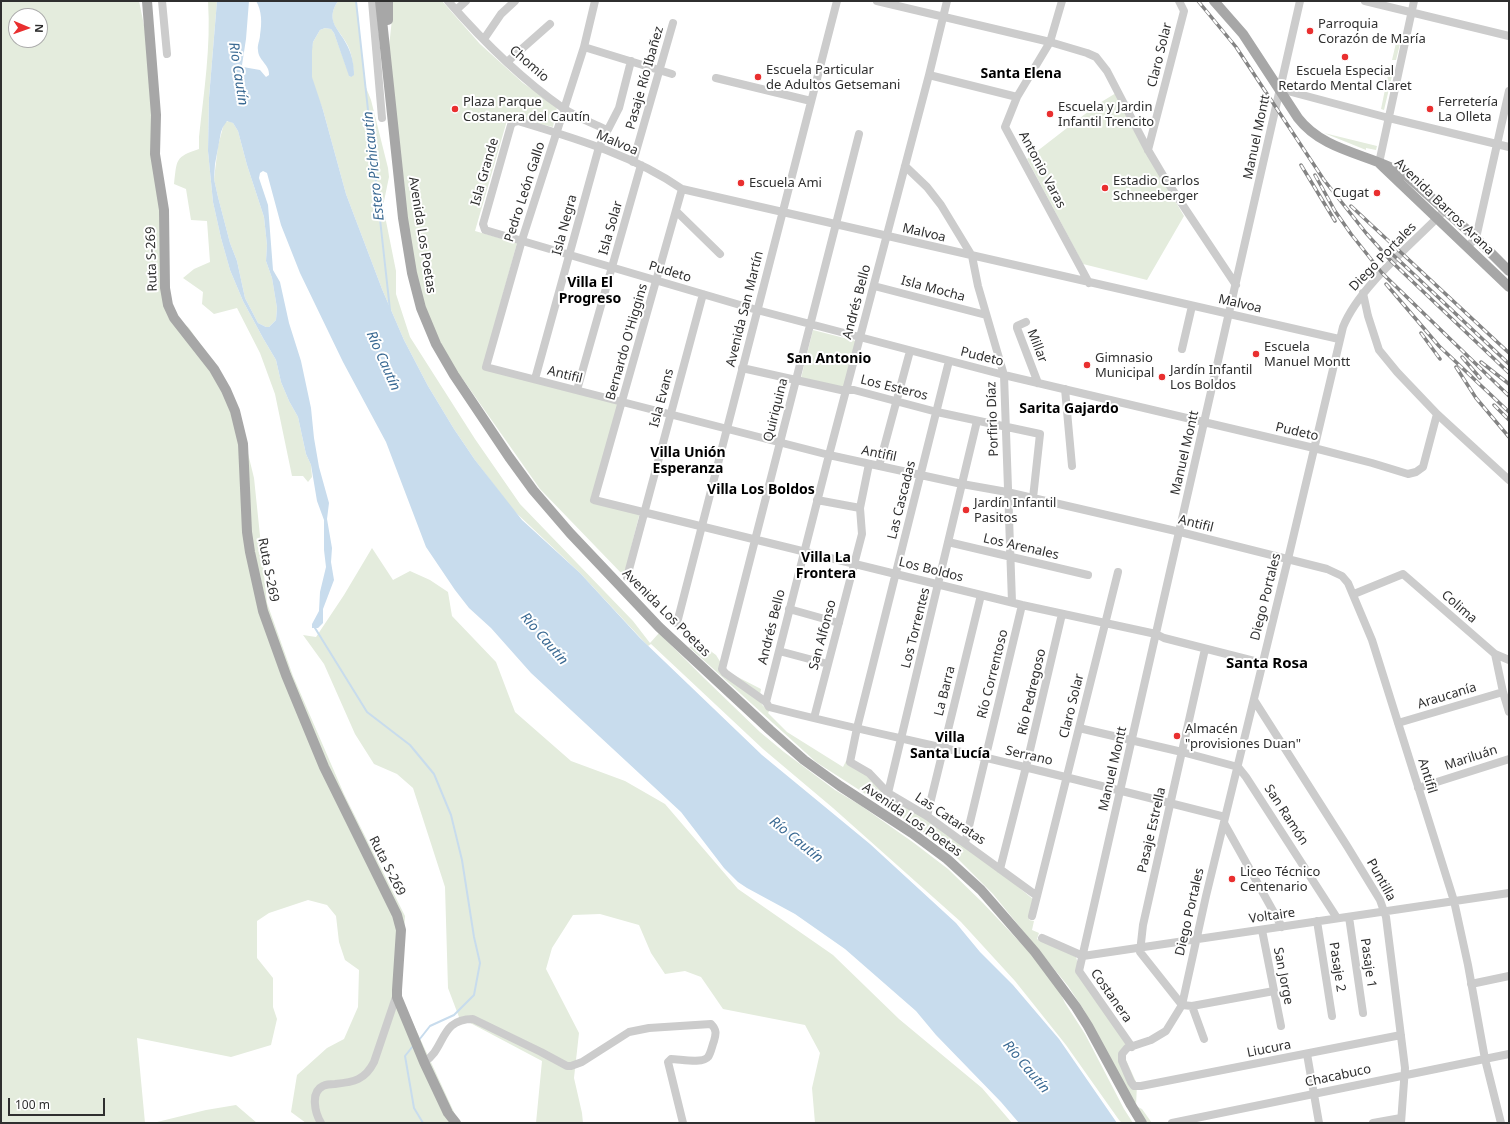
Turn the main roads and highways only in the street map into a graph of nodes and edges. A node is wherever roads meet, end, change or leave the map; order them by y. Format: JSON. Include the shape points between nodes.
{"nodes":[{"id":1,"x":147,"y":1,"type":"edge"},
{"id":2,"x":380,"y":1,"type":"edge"},
{"id":3,"x":388,"y":1,"type":"edge"},
{"id":4,"x":1214,"y":1,"type":"edge"},
{"id":5,"x":385,"y":46,"type":"junction"},
{"id":6,"x":1379,"y":163,"type":"junction"},
{"id":7,"x":1509,"y":271,"type":"edge"},
{"id":8,"x":1509,"y":287,"type":"edge"},
{"id":9,"x":456,"y":1123,"type":"edge"},
{"id":10,"x":1142,"y":1123,"type":"edge"}],
"edges":[{"from":1,"to":9,"type":"main road","name":"Ruta S-269","via":[[156,115],[155,154],[164,210],[167,299],[174,318],[220,379],[235,411],[242,444],[247,532],[263,610],[311,737],[338,798],[397,915],[401,930],[397,994],[448,1113]]},
{"from":2,"to":5,"type":"main road","name":"Avenida Los Poetas"},
{"from":3,"to":5,"type":"main road"},
{"from":4,"to":6,"type":"main road","name":"Avenida Barros Arana","via":[[1243,34],[1298,118],[1312,134]]},
{"from":5,"to":10,"type":"main road","name":"Avenida Los Poetas","via":[[403,218],[421,308],[436,344],[454,375],[509,457],[570,533],[659,627],[764,725],[804,760],[947,859],[981,890],[1035,952],[1076,1007]]},
{"from":6,"to":7,"type":"main road","name":"Avenida Barros Arana","via":[[1393,167],[1406,175]]},
{"from":6,"to":8,"type":"main road","name":"Avenida Barros Arana"}]}
